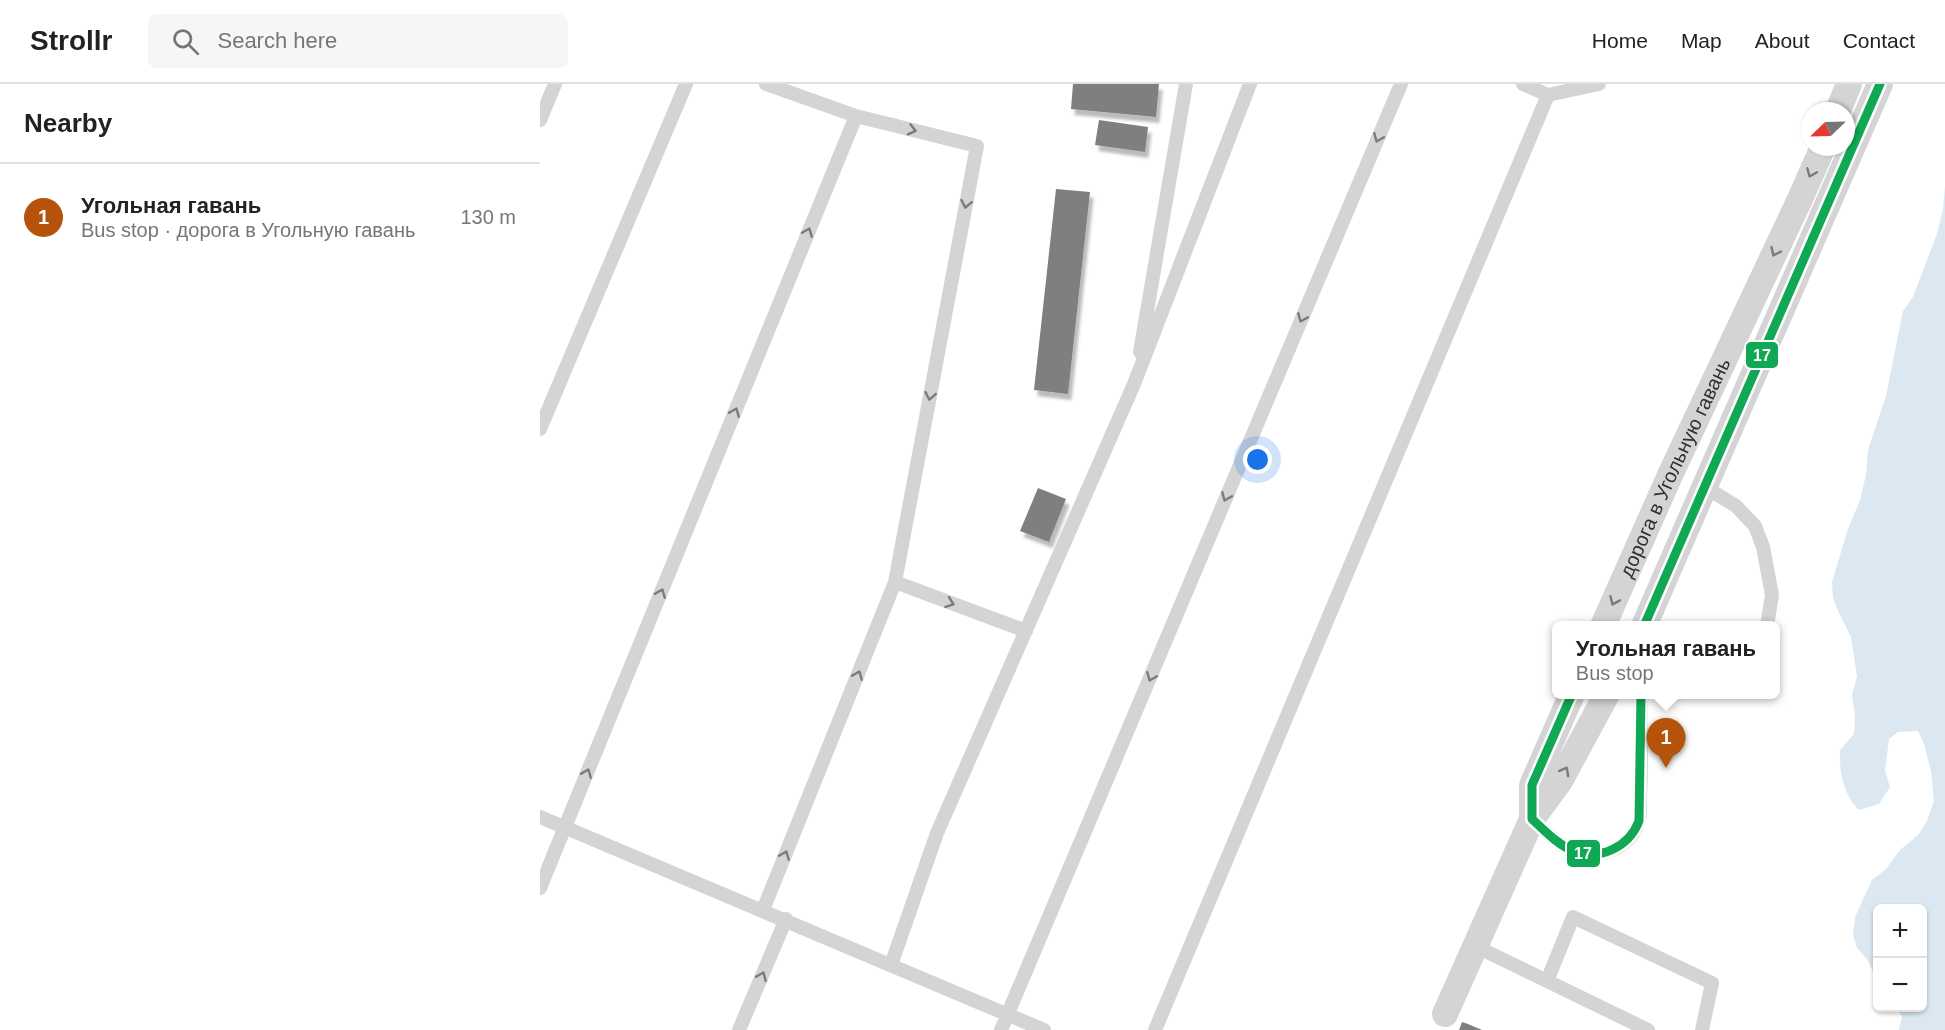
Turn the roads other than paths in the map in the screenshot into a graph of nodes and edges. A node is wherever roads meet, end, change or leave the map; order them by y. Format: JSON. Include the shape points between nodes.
{"nodes":[{"id":1,"x":555,"y":84,"type":"edge"},
{"id":2,"x":686,"y":84,"type":"edge"},
{"id":3,"x":766,"y":84,"type":"edge"},
{"id":4,"x":1186,"y":84,"type":"edge"},
{"id":5,"x":1250,"y":84,"type":"edge"},
{"id":6,"x":1401,"y":84,"type":"edge"},
{"id":7,"x":1522,"y":84,"type":"edge"},
{"id":8,"x":1599,"y":84,"type":"edge"},
{"id":9,"x":1849,"y":84,"type":"edge"},
{"id":10,"x":1880,"y":84,"type":"edge"},
{"id":11,"x":1548,"y":95,"type":"junction"},
{"id":12,"x":1842,"y":102,"type":"edge"},
{"id":13,"x":856,"y":116,"type":"junction"},
{"id":14,"x":540,"y":120,"type":"edge"},
{"id":15,"x":1818,"y":156,"type":"edge"},
{"id":16,"x":1134,"y":384,"type":"junction"},
{"id":17,"x":540,"y":429,"type":"edge"},
{"id":18,"x":1705,"y":487,"type":"junction"},
{"id":19,"x":895,"y":582,"type":"junction"},
{"id":20,"x":1605,"y":621,"type":"edge"},
{"id":21,"x":1646,"y":621,"type":"edge"},
{"id":22,"x":1768,"y":621,"type":"edge"},
{"id":23,"x":1026,"y":631,"type":"junction"},
{"id":24,"x":1570,"y":699,"type":"edge"},
{"id":25,"x":1604,"y":699,"type":"edge"},
{"id":26,"x":1641,"y":699,"type":"edge"},
{"id":27,"x":540,"y":817,"type":"edge"},
{"id":28,"x":1532,"y":819,"type":"junction"},
{"id":29,"x":565,"y":828,"type":"junction"},
{"id":30,"x":540,"y":888,"type":"edge"},
{"id":31,"x":763,"y":910,"type":"junction"},
{"id":32,"x":786,"y":919,"type":"junction"},
{"id":33,"x":1475,"y":946,"type":"junction"},
{"id":34,"x":891,"y":965,"type":"junction"},
{"id":35,"x":1547,"y":981,"type":"junction"},
{"id":36,"x":1008,"y":1014,"type":"junction"},
{"id":37,"x":1441,"y":1022,"type":"edge"},
{"id":38,"x":739,"y":1030,"type":"edge"},
{"id":39,"x":1001,"y":1030,"type":"edge"},
{"id":40,"x":1044,"y":1030,"type":"edge"},
{"id":41,"x":1155,"y":1030,"type":"edge"},
{"id":42,"x":1648,"y":1030,"type":"edge"},
{"id":43,"x":1702,"y":1030,"type":"edge"}],
"edges":[{"from":1,"to":14,"type":"lane"},
{"from":2,"to":17,"type":"lane"},
{"from":3,"to":13,"type":"lane"},
{"from":4,"to":16,"type":"lane"},
{"from":5,"to":16,"type":"lane"},
{"from":6,"to":36,"type":"lane","one_way":true},
{"from":7,"to":11,"type":"lane"},
{"from":8,"to":11,"type":"lane"},
{"from":9,"to":12,"type":"street"},
{"from":10,"to":18,"type":"street","name":"дорога в Угольную гавань"},
{"from":11,"to":41,"type":"lane"},
{"from":13,"to":19,"type":"lane","one_way":true,"via":[[976,146]]},
{"from":29,"to":13,"type":"lane","one_way":true},
{"from":15,"to":20,"type":"street","name":"дорога в Угольную гавань","one_way":true},
{"from":16,"to":23,"type":"lane"},
{"from":18,"to":21,"type":"street","name":"дорога в Угольную гавань"},
{"from":18,"to":22,"type":"lane","via":[[1736,506],[1755,526],[1772,595]]},
{"from":19,"to":23,"type":"lane","one_way":true},
{"from":31,"to":19,"type":"lane","one_way":true},
{"from":23,"to":34,"type":"lane","via":[[938,833]]},
{"from":24,"to":28,"type":"street","via":[[1532,785]]},
{"from":28,"to":25,"type":"street","one_way":true,"via":[[1560,781]]},
{"from":26,"to":28,"type":"lane","via":[[1638,824],[1628,840],[1611,851],[1590,854],[1565,847]]},
{"from":27,"to":29,"type":"lane"},
{"from":28,"to":33,"type":"street"},
{"from":29,"to":30,"type":"lane"},
{"from":29,"to":31,"type":"lane"},
{"from":31,"to":32,"type":"lane"},
{"from":32,"to":34,"type":"lane"},
{"from":38,"to":32,"type":"lane","one_way":true},
{"from":33,"to":35,"type":"lane"},
{"from":33,"to":37,"type":"street"},
{"from":34,"to":36,"type":"lane"},
{"from":35,"to":42,"type":"lane"},
{"from":35,"to":43,"type":"lane","via":[[1573,917],[1712,983]]},
{"from":36,"to":39,"type":"lane"},
{"from":36,"to":40,"type":"lane"}]}
